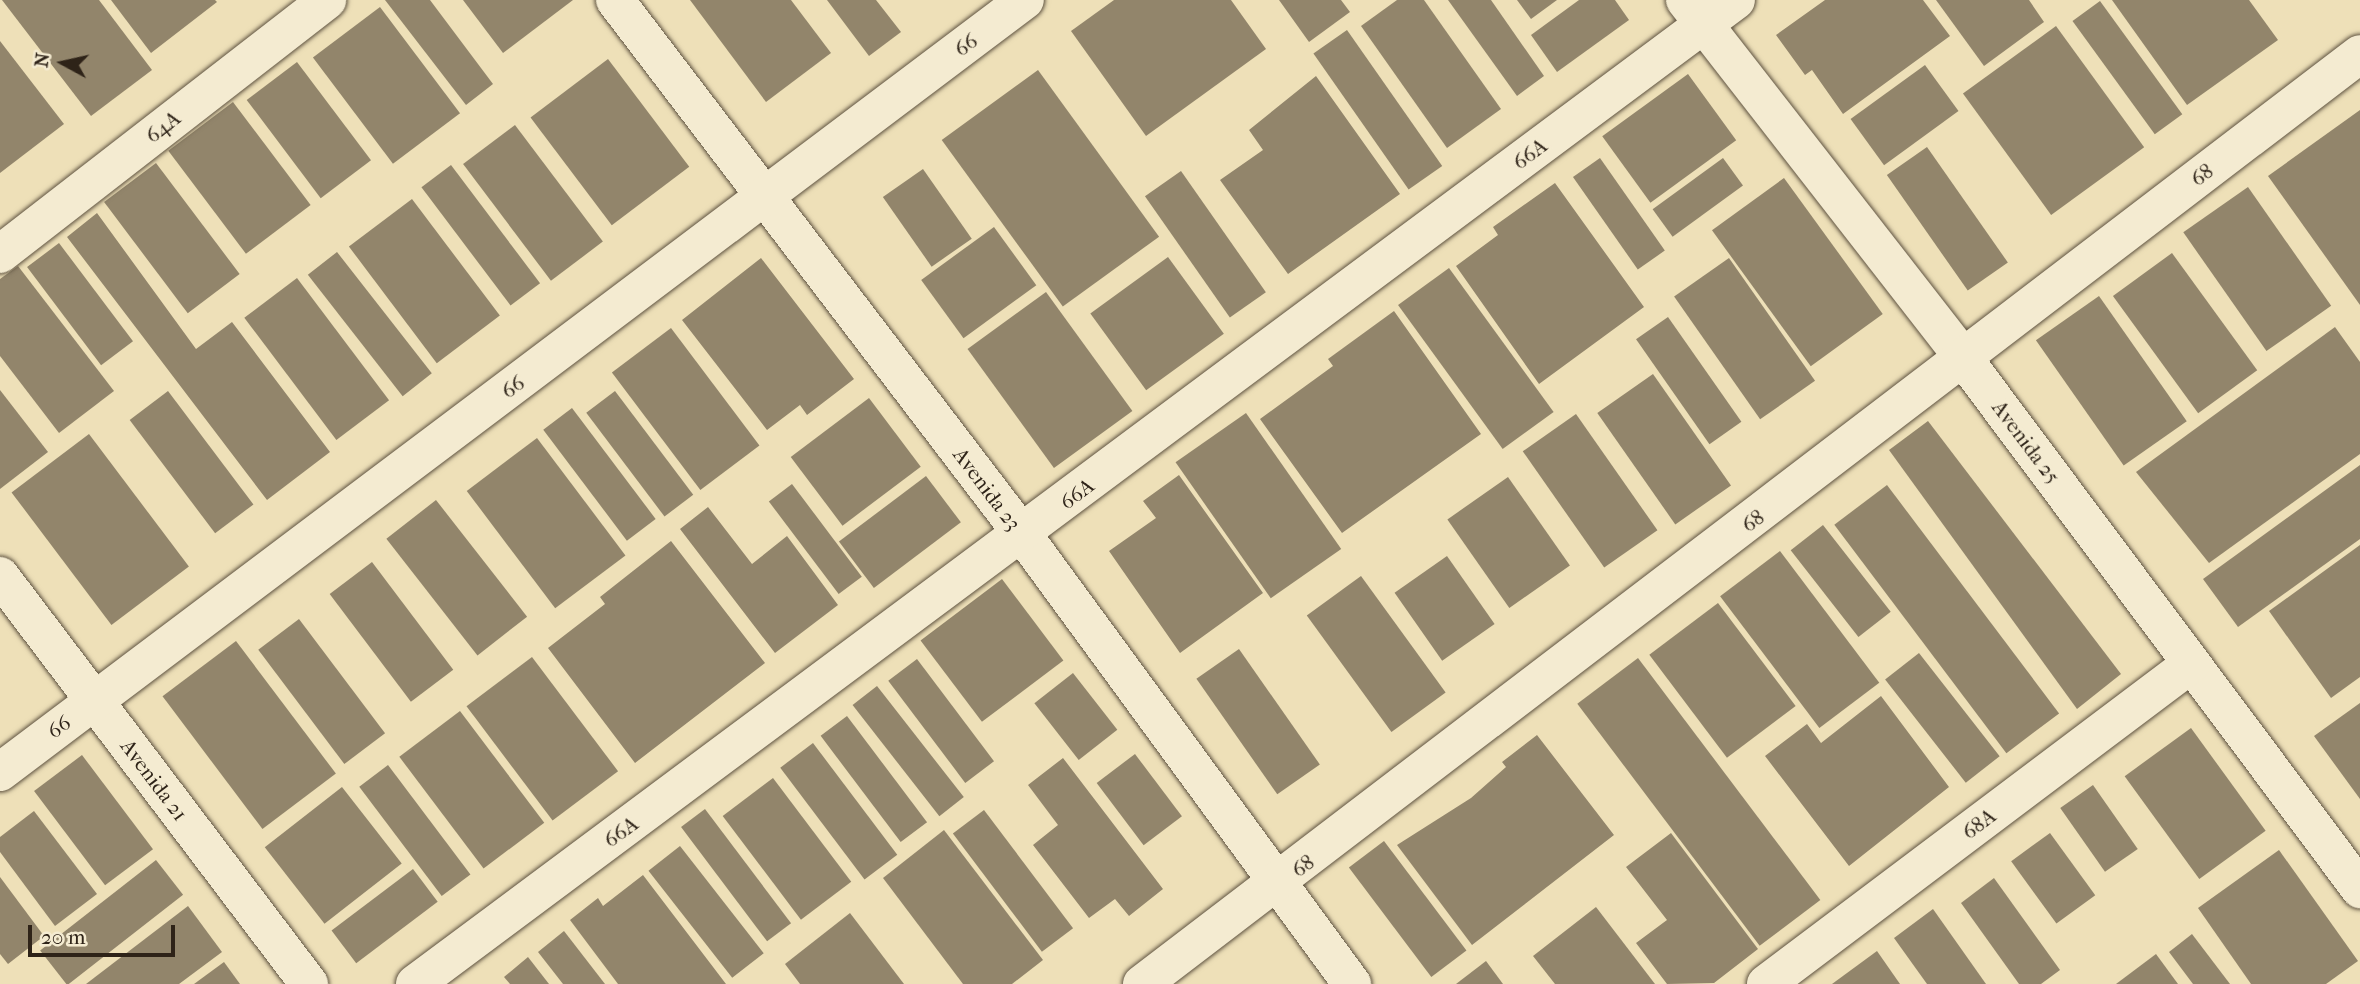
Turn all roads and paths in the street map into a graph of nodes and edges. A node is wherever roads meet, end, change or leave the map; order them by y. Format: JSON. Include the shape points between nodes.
{"nodes":[{"id":1,"x":327,"y":0,"type":"edge"},
{"id":2,"x":615,"y":0,"type":"edge"},
{"id":3,"x":1025,"y":0,"type":"edge"},
{"id":4,"x":1735,"y":0,"type":"edge"},
{"id":5,"x":1694,"y":12,"type":"edge"},
{"id":6,"x":2360,"y":54,"type":"edge"},
{"id":7,"x":766,"y":198,"type":"junction"},
{"id":8,"x":0,"y":254,"type":"edge"},
{"id":9,"x":1964,"y":359,"type":"junction"},
{"id":10,"x":1023,"y":535,"type":"junction"},
{"id":11,"x":0,"y":576,"type":"edge"},
{"id":12,"x":2191,"y":664,"type":"junction"},
{"id":13,"x":93,"y":701,"type":"junction"},
{"id":14,"x":0,"y":772,"type":"edge"},
{"id":15,"x":1278,"y":885,"type":"junction"},
{"id":16,"x":2360,"y":890,"type":"edge"},
{"id":17,"x":309,"y":984,"type":"edge"},
{"id":18,"x":415,"y":984,"type":"edge"},
{"id":19,"x":1143,"y":984,"type":"edge"},
{"id":20,"x":1352,"y":984,"type":"edge"},
{"id":21,"x":1766,"y":984,"type":"edge"}],
"edges":[{"from":1,"to":8,"type":"street","name":"64A"},
{"from":2,"to":7,"type":"street","name":"Avenida 23"},
{"from":3,"to":7,"type":"street","name":"66"},
{"from":4,"to":5,"type":"street","name":"66A"},
{"from":5,"to":9,"type":"street","name":"Avenida 25"},
{"from":5,"to":10,"type":"street","name":"66A"},
{"from":6,"to":9,"type":"street","name":"68"},
{"from":7,"to":10,"type":"street","name":"Avenida 23"},
{"from":7,"to":13,"type":"street","name":"66"},
{"from":9,"to":12,"type":"street","name":"Avenida 25"},
{"from":9,"to":15,"type":"street","name":"68"},
{"from":10,"to":15,"type":"street","name":"Avenida 23"},
{"from":10,"to":18,"type":"street","name":"66A"},
{"from":11,"to":13,"type":"street","name":"Avenida 21"},
{"from":12,"to":16,"type":"street","name":"Avenida 25"},
{"from":12,"to":21,"type":"street","name":"68A"},
{"from":13,"to":14,"type":"street","name":"66"},
{"from":13,"to":17,"type":"street","name":"Avenida 21"},
{"from":15,"to":19,"type":"street","name":"68"},
{"from":15,"to":20,"type":"street","name":"Avenida 23"}]}
